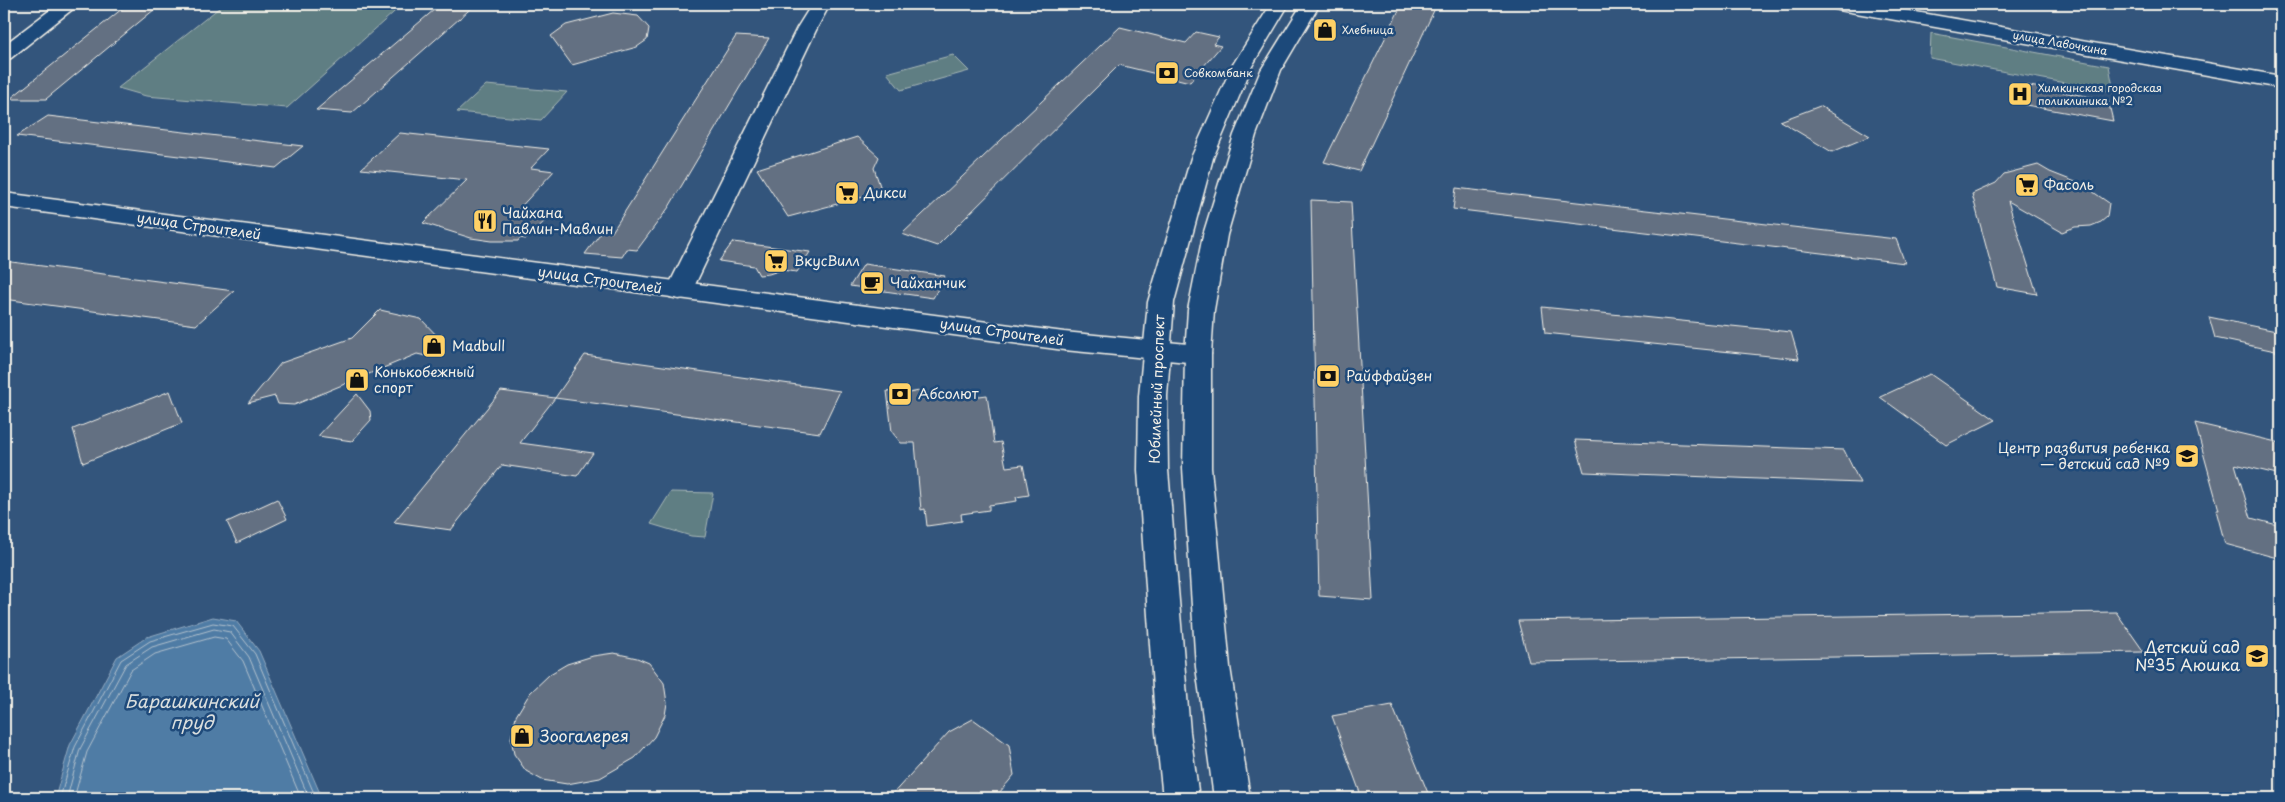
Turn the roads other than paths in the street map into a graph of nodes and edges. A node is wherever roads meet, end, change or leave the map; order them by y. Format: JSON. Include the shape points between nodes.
{"nodes":[{"id":1,"x":70,"y":4,"type":"edge"},
{"id":2,"x":821,"y":4,"type":"edge"},
{"id":3,"x":1280,"y":4,"type":"edge"},
{"id":4,"x":1311,"y":4,"type":"edge"},
{"id":5,"x":1839,"y":4,"type":"edge"},
{"id":6,"x":4,"y":54,"type":"edge"},
{"id":7,"x":2281,"y":82,"type":"edge"},
{"id":8,"x":4,"y":200,"type":"edge"},
{"id":9,"x":679,"y":291,"type":"junction"},
{"id":10,"x":1158,"y":350,"type":"junction"},
{"id":11,"x":1198,"y":354,"type":"junction"},
{"id":12,"x":1181,"y":798,"type":"edge"},
{"id":13,"x":1232,"y":798,"type":"edge"}],
"edges":[{"from":1,"to":6,"type":"street"},
{"from":2,"to":9,"type":"street"},
{"from":3,"to":10,"type":"street","name":"Юбилейный проспект","via":[[1242,66],[1202,158],[1160,302]]},
{"from":4,"to":11,"type":"street","via":[[1271,70],[1245,136],[1215,235],[1201,310]]},
{"from":5,"to":7,"type":"street","name":"улица Лавочкина"},
{"from":8,"to":9,"type":"street","name":"улица Строителей"},
{"from":9,"to":10,"type":"street","name":"улица Строителей","via":[[1064,341]]},
{"from":10,"to":11,"type":"street","name":"улица Строителей"},
{"from":10,"to":12,"type":"street","name":"Юбилейный проспект","via":[[1153,396],[1153,470]]},
{"from":11,"to":13,"type":"street","via":[[1197,468],[1206,598]]}]}
